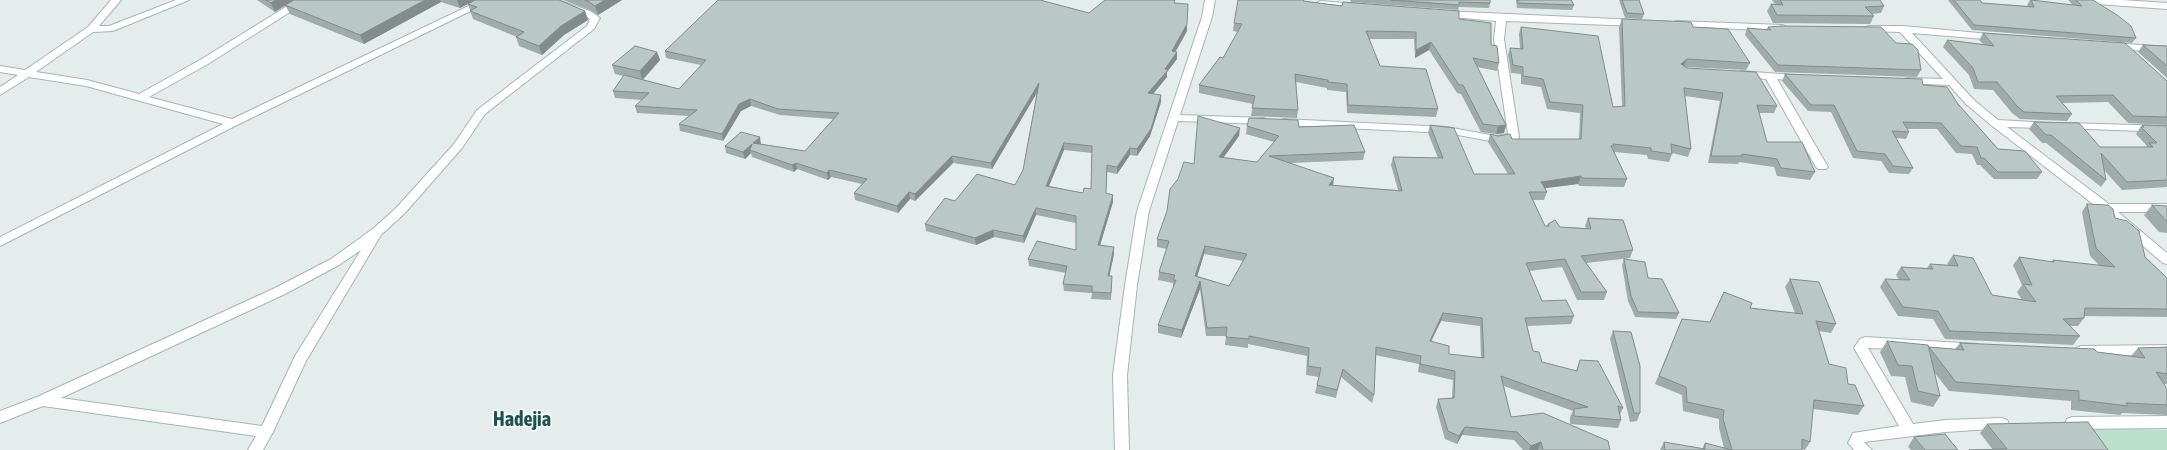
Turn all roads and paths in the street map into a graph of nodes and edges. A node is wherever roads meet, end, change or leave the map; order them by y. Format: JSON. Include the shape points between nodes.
{"nodes":[{"id":1,"x":116,"y":0,"type":"edge"},
{"id":2,"x":184,"y":0,"type":"edge"},
{"id":3,"x":304,"y":0,"type":"edge"},
{"id":4,"x":488,"y":0,"type":"edge"},
{"id":5,"x":549,"y":0,"type":"edge"},
{"id":6,"x":1210,"y":0,"type":"edge"},
{"id":7,"x":2082,"y":0,"type":"edge"},
{"id":8,"x":1306,"y":3,"type":"edge"},
{"id":9,"x":2167,"y":6,"type":"edge"},
{"id":10,"x":1369,"y":8,"type":"edge"},
{"id":11,"x":1431,"y":13,"type":"edge"},
{"id":12,"x":1501,"y":18,"type":"junction"},
{"id":13,"x":1644,"y":23,"type":"edge"},
{"id":14,"x":1667,"y":24,"type":"edge"},
{"id":15,"x":1794,"y":28,"type":"edge"},
{"id":16,"x":91,"y":29,"type":"junction"},
{"id":17,"x":1856,"y":29,"type":"edge"},
{"id":18,"x":1903,"y":30,"type":"junction"},
{"id":19,"x":2006,"y":37,"type":"edge"},
{"id":20,"x":2101,"y":45,"type":"edge"},
{"id":21,"x":2124,"y":47,"type":"junction"},
{"id":22,"x":2167,"y":50,"type":"edge"},
{"id":23,"x":2135,"y":56,"type":"edge"},
{"id":24,"x":0,"y":69,"type":"edge"},
{"id":25,"x":30,"y":73,"type":"junction"},
{"id":26,"x":1731,"y":74,"type":"edge"},
{"id":27,"x":1770,"y":76,"type":"junction"},
{"id":28,"x":1809,"y":78,"type":"edge"},
{"id":29,"x":1896,"y":81,"type":"edge"},
{"id":30,"x":1952,"y":82,"type":"junction"},
{"id":31,"x":0,"y":92,"type":"edge"},
{"id":32,"x":139,"y":98,"type":"junction"},
{"id":33,"x":1174,"y":118,"type":"junction"},
{"id":34,"x":233,"y":123,"type":"junction"},
{"id":35,"x":1995,"y":123,"type":"junction"},
{"id":36,"x":2167,"y":129,"type":"edge"},
{"id":37,"x":1822,"y":167,"type":"dead end"},
{"id":38,"x":2106,"y":208,"type":"junction"},
{"id":39,"x":2167,"y":208,"type":"edge"},
{"id":40,"x":378,"y":231,"type":"junction"},
{"id":41,"x":0,"y":242,"type":"edge"},
{"id":42,"x":2167,"y":260,"type":"edge"},
{"id":43,"x":1990,"y":347,"type":"edge"},
{"id":44,"x":2167,"y":350,"type":"edge"},
{"id":45,"x":2068,"y":351,"type":"edge"},
{"id":46,"x":42,"y":401,"type":"junction"},
{"id":47,"x":0,"y":417,"type":"edge"},
{"id":48,"x":2167,"y":422,"type":"edge"},
{"id":49,"x":2060,"y":423,"type":"edge"},
{"id":50,"x":2015,"y":424,"type":"edge"},
{"id":51,"x":1910,"y":431,"type":"junction"},
{"id":52,"x":266,"y":432,"type":"junction"},
{"id":53,"x":255,"y":450,"type":"edge"},
{"id":54,"x":1122,"y":450,"type":"edge"},
{"id":55,"x":1864,"y":450,"type":"edge"}],
"edges":[{"from":1,"to":16,"type":"street"},
{"from":2,"to":16,"type":"street","via":[[110,29]]},
{"from":3,"to":32,"type":"street","via":[[204,62]]},
{"from":4,"to":34,"type":"street"},
{"from":5,"to":40,"type":"street","via":[[595,18],[592,27],[481,112],[458,146],[401,210]]},
{"from":6,"to":33,"type":"street","via":[[1207,17]]},
{"from":7,"to":9,"type":"street"},
{"from":8,"to":10,"type":"street"},
{"from":11,"to":12,"type":"street"},
{"from":12,"to":13,"type":"street"},
{"from":12,"to":33,"type":"street","via":[[1499,39],[1514,137],[1496,139],[1421,128]]},
{"from":14,"to":15,"type":"street"},
{"from":16,"to":25,"type":"street"},
{"from":17,"to":18,"type":"street"},
{"from":18,"to":19,"type":"street"},
{"from":18,"to":30,"type":"street"},
{"from":20,"to":21,"type":"street"},
{"from":21,"to":22,"type":"street"},
{"from":21,"to":23,"type":"street"},
{"from":24,"to":25,"type":"street"},
{"from":25,"to":31,"type":"street"},
{"from":25,"to":32,"type":"street","via":[[87,84]]},
{"from":26,"to":27,"type":"street"},
{"from":27,"to":28,"type":"street"},
{"from":27,"to":37,"type":"street"},
{"from":29,"to":30,"type":"street"},
{"from":30,"to":35,"type":"street"},
{"from":32,"to":34,"type":"street"},
{"from":33,"to":54,"type":"street","via":[[1143,211],[1131,285],[1120,375]]},
{"from":34,"to":41,"type":"street"},
{"from":35,"to":36,"type":"street"},
{"from":35,"to":38,"type":"street"},
{"from":38,"to":39,"type":"street"},
{"from":38,"to":42,"type":"street"},
{"from":40,"to":46,"type":"street","via":[[335,262],[280,291]]},
{"from":40,"to":52,"type":"street","via":[[300,360]]},
{"from":43,"to":51,"type":"street","via":[[1865,342],[1861,348]]},
{"from":44,"to":45,"type":"street"},
{"from":46,"to":47,"type":"street"},
{"from":46,"to":52,"type":"street"},
{"from":48,"to":49,"type":"street"},
{"from":50,"to":51,"type":"street","via":[[1945,426]]},
{"from":51,"to":55,"type":"street","via":[[1858,437],[1855,443]]},
{"from":52,"to":53,"type":"street"}]}
